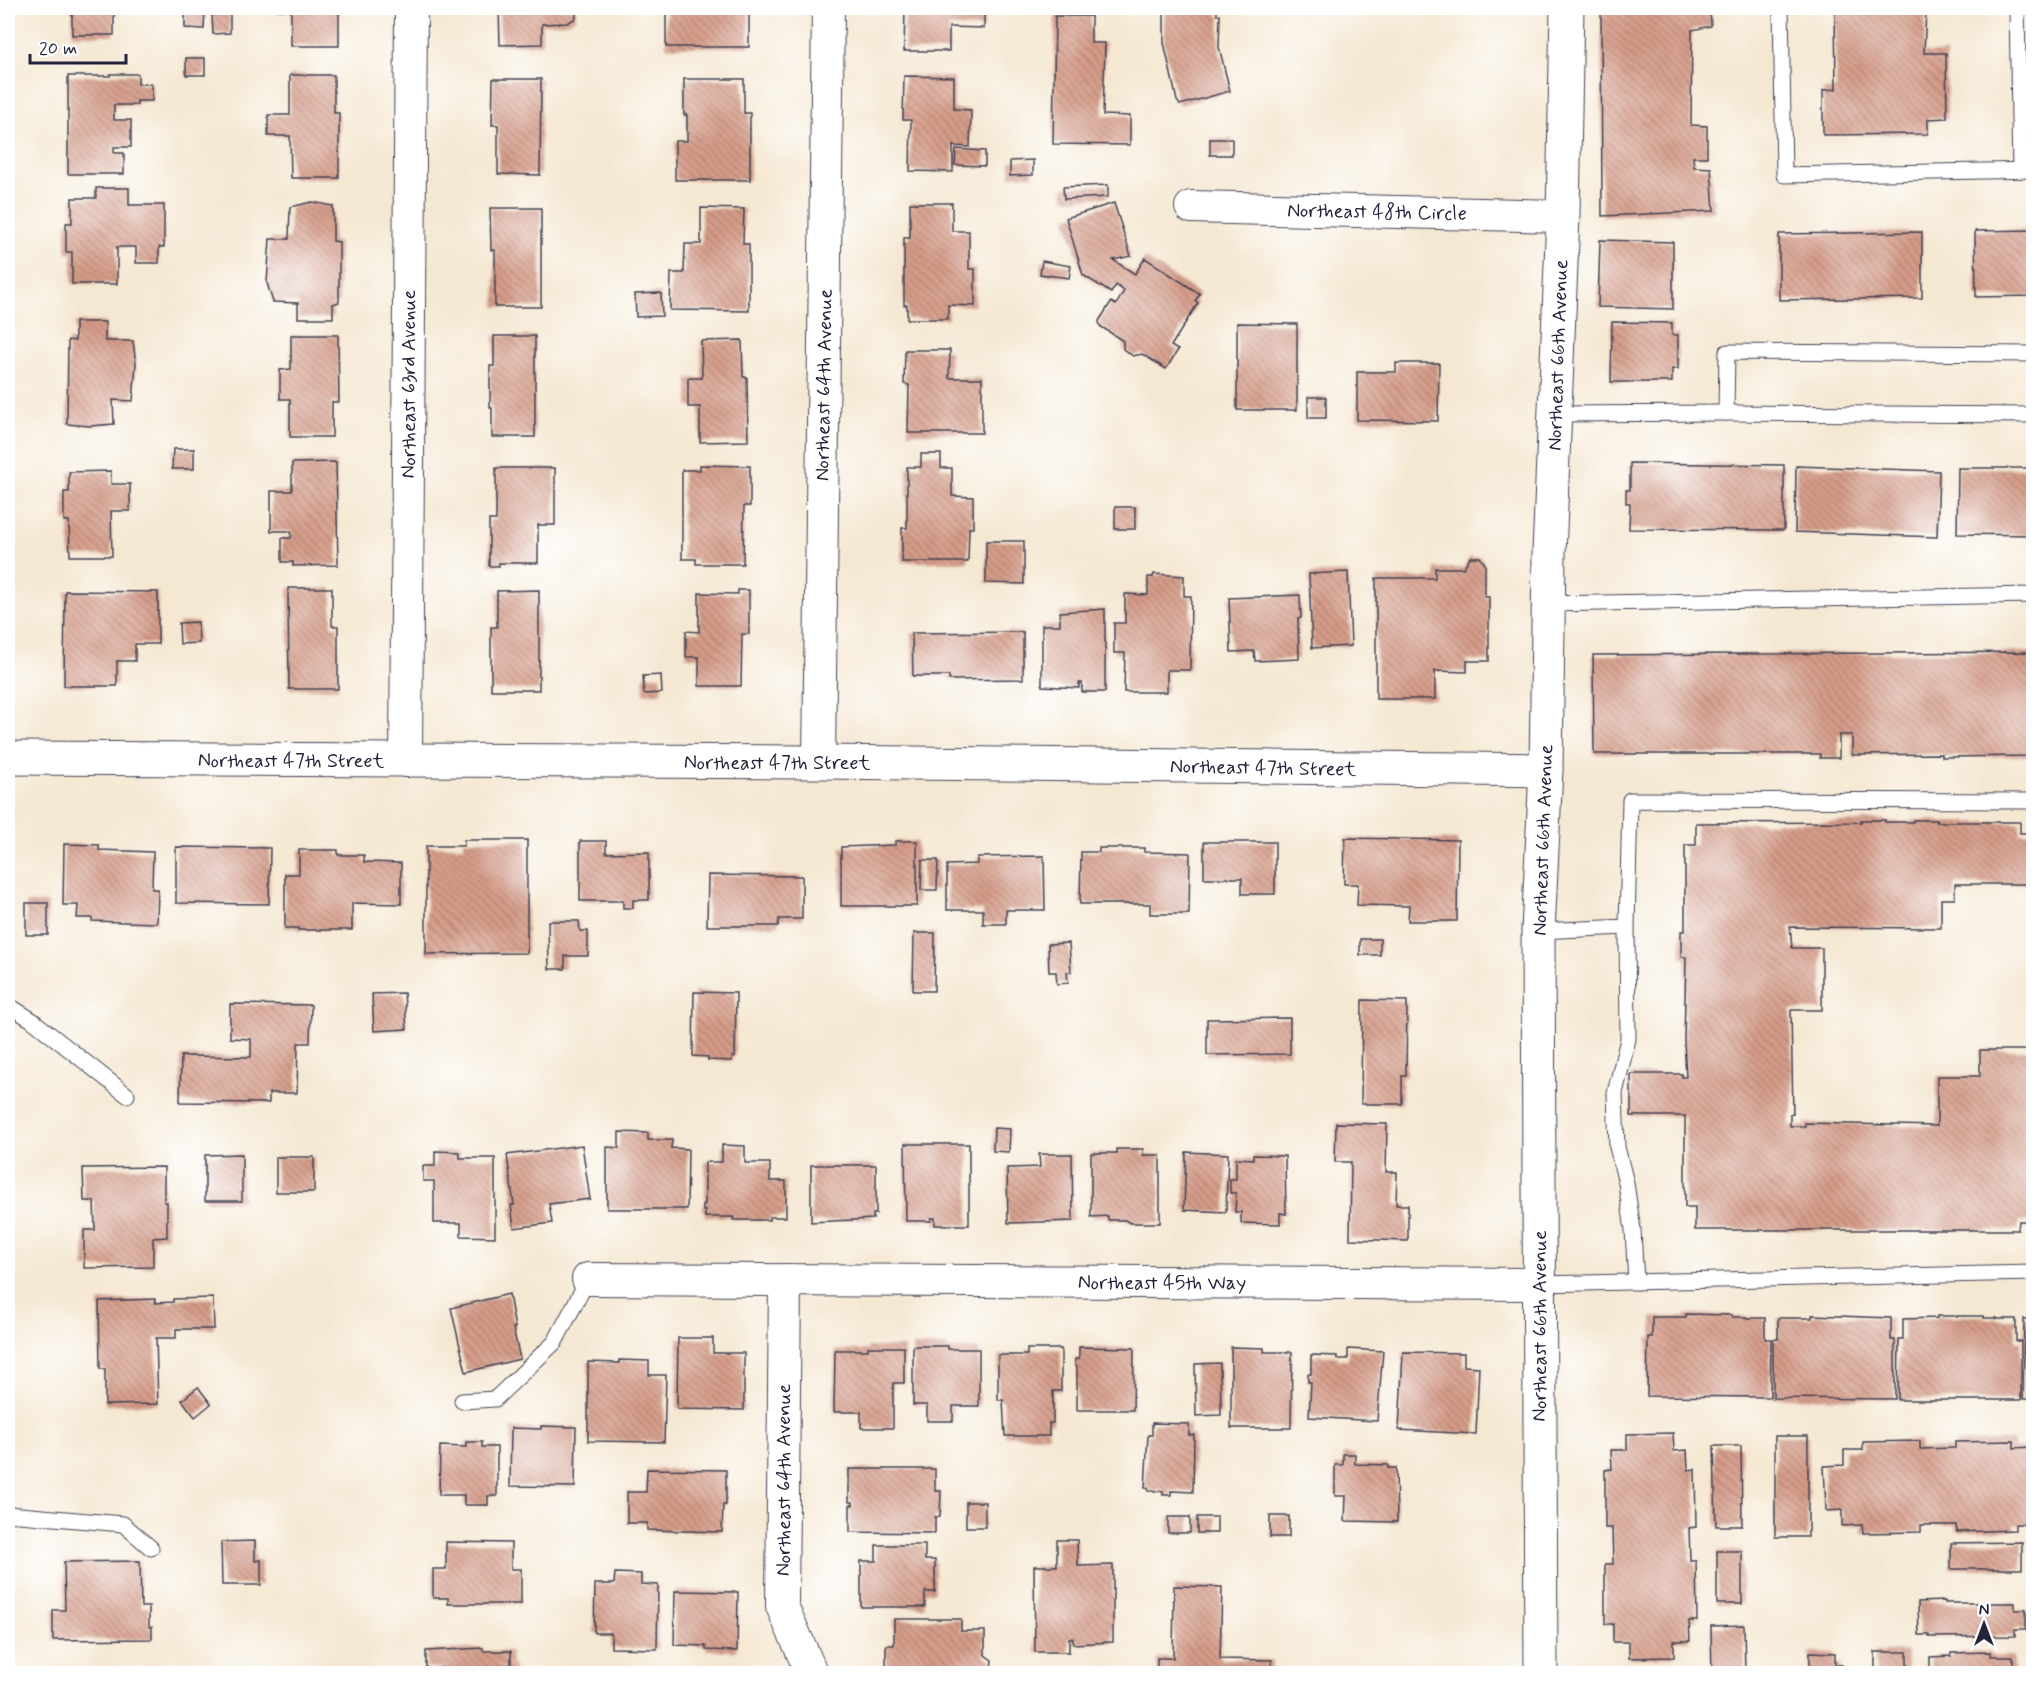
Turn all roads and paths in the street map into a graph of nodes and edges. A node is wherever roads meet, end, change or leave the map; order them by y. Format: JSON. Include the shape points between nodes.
{"nodes":[{"id":1,"x":411,"y":8,"type":"edge"},
{"id":2,"x":828,"y":8,"type":"edge"},
{"id":3,"x":1567,"y":8,"type":"edge"},
{"id":4,"x":1781,"y":8,"type":"edge"},
{"id":5,"x":2017,"y":8,"type":"edge"},
{"id":6,"x":2027,"y":170,"type":"edge"},
{"id":7,"x":1191,"y":207,"type":"dead end"},
{"id":8,"x":1563,"y":216,"type":"junction"},
{"id":9,"x":2034,"y":354,"type":"edge"},
{"id":10,"x":1726,"y":413,"type":"junction"},
{"id":11,"x":1554,"y":414,"type":"junction"},
{"id":12,"x":2034,"y":415,"type":"edge"},
{"id":13,"x":2034,"y":595,"type":"edge"},
{"id":14,"x":1548,"y":604,"type":"junction"},
{"id":15,"x":8,"y":758,"type":"edge"},
{"id":16,"x":406,"y":761,"type":"junction"},
{"id":17,"x":819,"y":762,"type":"junction"},
{"id":18,"x":1546,"y":770,"type":"junction"},
{"id":19,"x":2034,"y":801,"type":"edge"},
{"id":20,"x":1627,"y":927,"type":"junction"},
{"id":21,"x":1538,"y":931,"type":"junction"},
{"id":22,"x":8,"y":1005,"type":"edge"},
{"id":23,"x":127,"y":1095,"type":"dead end"},
{"id":24,"x":2034,"y":1273,"type":"edge"},
{"id":25,"x":588,"y":1279,"type":"joint"},
{"id":26,"x":784,"y":1280,"type":"junction"},
{"id":27,"x":1636,"y":1282,"type":"junction"},
{"id":28,"x":1539,"y":1284,"type":"junction"},
{"id":29,"x":462,"y":1401,"type":"dead end"},
{"id":30,"x":8,"y":1514,"type":"edge"},
{"id":31,"x":151,"y":1548,"type":"dead end"},
{"id":32,"x":812,"y":1674,"type":"edge"},
{"id":33,"x":1541,"y":1674,"type":"edge"}],
"edges":[{"from":1,"to":16,"type":"street","name":"Northeast 63rd Avenue"},
{"from":2,"to":17,"type":"street","name":"Northeast 64th Avenue"},
{"from":3,"to":8,"type":"street","name":"Northeast 66th Avenue"},
{"from":4,"to":6,"type":"lane","via":[[1784,175]]},
{"from":5,"to":6,"type":"lane"},
{"from":7,"to":8,"type":"street","name":"Northeast 48th Circle"},
{"from":8,"to":11,"type":"street","name":"Northeast 66th Avenue"},
{"from":9,"to":10,"type":"lane","via":[[1727,352]]},
{"from":10,"to":11,"type":"lane"},
{"from":10,"to":12,"type":"lane"},
{"from":11,"to":14,"type":"street","name":"Northeast 66th Avenue"},
{"from":13,"to":14,"type":"lane"},
{"from":14,"to":18,"type":"street","name":"Northeast 66th Avenue"},
{"from":15,"to":16,"type":"street","name":"Northeast 47th Street"},
{"from":16,"to":17,"type":"street","name":"Northeast 47th Street"},
{"from":17,"to":18,"type":"street","name":"Northeast 47th Street"},
{"from":18,"to":21,"type":"street","name":"Northeast 66th Avenue"},
{"from":19,"to":20,"type":"lane","via":[[1630,800]]},
{"from":20,"to":21,"type":"lane"},
{"from":20,"to":27,"type":"lane","via":[[1628,1039],[1615,1093],[1617,1147],[1634,1230]]},
{"from":21,"to":28,"type":"street","name":"Northeast 66th Avenue"},
{"from":22,"to":23,"type":"lane"},
{"from":24,"to":27,"type":"lane"},
{"from":25,"to":26,"type":"street","name":"Northeast 45th Way"},
{"from":25,"to":29,"type":"lane","via":[[555,1342],[495,1399]]},
{"from":26,"to":28,"type":"street","name":"Northeast 45th Way"},
{"from":26,"to":32,"type":"street","name":"Northeast 64th Avenue","via":[[782,1605]]},
{"from":27,"to":28,"type":"lane"},
{"from":28,"to":33,"type":"street","name":"Northeast 66th Avenue"},
{"from":30,"to":31,"type":"lane","via":[[123,1524]]}]}
